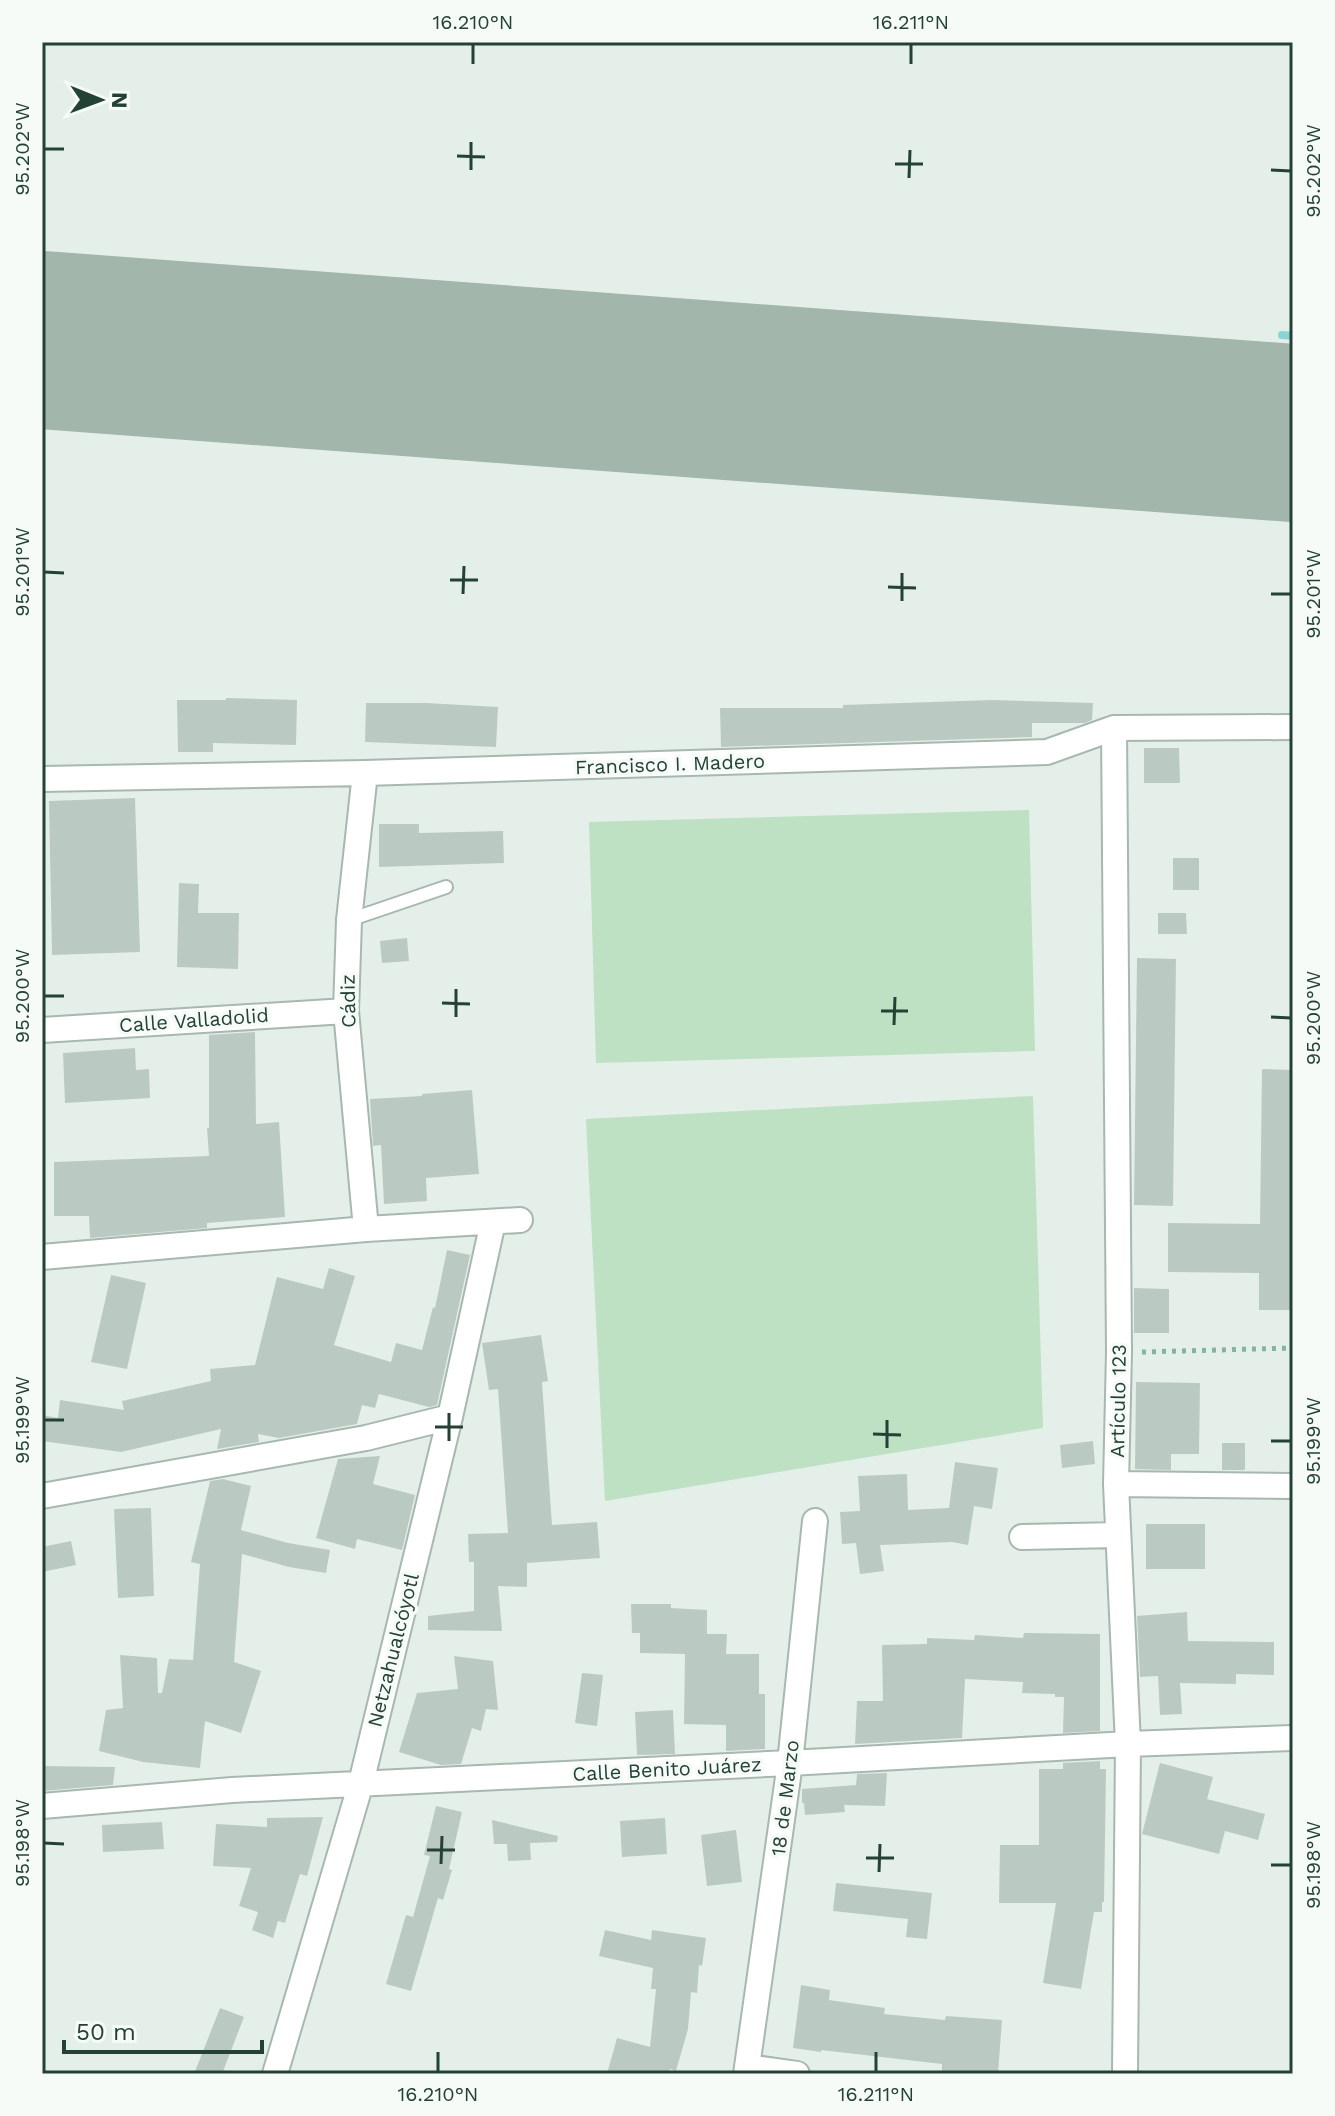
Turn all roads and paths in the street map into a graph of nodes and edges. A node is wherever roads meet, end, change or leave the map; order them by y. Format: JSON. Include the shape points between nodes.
{"nodes":[{"id":1,"x":1293,"y":727,"type":"edge"},
{"id":2,"x":1114,"y":728,"type":"junction"},
{"id":3,"x":365,"y":773,"type":"junction"},
{"id":4,"x":42,"y":779,"type":"edge"},
{"id":5,"x":446,"y":887,"type":"dead end"},
{"id":6,"x":349,"y":920,"type":"junction"},
{"id":7,"x":346,"y":1011,"type":"junction"},
{"id":8,"x":42,"y":1030,"type":"edge"},
{"id":9,"x":520,"y":1220,"type":"dead end"},
{"id":10,"x":493,"y":1222,"type":"junction"},
{"id":11,"x":366,"y":1229,"type":"junction"},
{"id":12,"x":42,"y":1257,"type":"edge"},
{"id":13,"x":1293,"y":1348,"type":"edge"},
{"id":14,"x":1119,"y":1352,"type":"junction"},
{"id":15,"x":450,"y":1417,"type":"junction"},
{"id":16,"x":1116,"y":1484,"type":"junction"},
{"id":17,"x":1293,"y":1486,"type":"edge"},
{"id":18,"x":42,"y":1496,"type":"edge"},
{"id":19,"x":815,"y":1521,"type":"dead end"},
{"id":20,"x":1118,"y":1535,"type":"junction"},
{"id":21,"x":1022,"y":1537,"type":"dead end"},
{"id":22,"x":1293,"y":1738,"type":"edge"},
{"id":23,"x":1128,"y":1744,"type":"junction"},
{"id":24,"x":790,"y":1763,"type":"junction"},
{"id":25,"x":361,"y":1783,"type":"junction"},
{"id":26,"x":42,"y":1806,"type":"edge"},
{"id":27,"x":747,"y":2070,"type":"edge"},
{"id":28,"x":275,"y":2074,"type":"edge"},
{"id":29,"x":797,"y":2074,"type":"edge"},
{"id":30,"x":1125,"y":2074,"type":"edge"}],
"edges":[{"from":1,"to":2,"type":"street","name":"Francisco I. Madero"},
{"from":2,"to":3,"type":"street","name":"Francisco I. Madero","via":[[1047,752]]},
{"from":2,"to":14,"type":"street","name":"Artículo 123"},
{"from":3,"to":4,"type":"street","name":"Francisco I. Madero"},
{"from":3,"to":6,"type":"street","name":"Cádiz"},
{"from":5,"to":6,"type":"lane"},
{"from":6,"to":7,"type":"street","name":"Cádiz"},
{"from":7,"to":8,"type":"street","name":"Calle Valladolid"},
{"from":7,"to":11,"type":"street","name":"Cádiz"},
{"from":9,"to":10,"type":"street"},
{"from":10,"to":11,"type":"street"},
{"from":10,"to":15,"type":"street","name":"Netzahualcóyotl"},
{"from":11,"to":12,"type":"street"},
{"from":13,"to":14,"type":"path"},
{"from":14,"to":16,"type":"street","name":"Artículo 123"},
{"from":15,"to":18,"type":"street","via":[[366,1438]]},
{"from":15,"to":25,"type":"street","name":"Netzahualcóyotl"},
{"from":16,"to":17,"type":"street"},
{"from":16,"to":20,"type":"street","name":"Artículo 123"},
{"from":19,"to":24,"type":"street","name":"18 de Marzo"},
{"from":20,"to":21,"type":"street"},
{"from":20,"to":23,"type":"street","name":"Artículo 123"},
{"from":22,"to":23,"type":"street","name":"Calle Benito Juárez"},
{"from":23,"to":24,"type":"street","name":"Calle Benito Juárez"},
{"from":23,"to":30,"type":"street","name":"Artículo 123"},
{"from":24,"to":25,"type":"street","name":"Calle Benito Juárez"},
{"from":24,"to":27,"type":"street","name":"18 de Marzo"},
{"from":25,"to":26,"type":"street","name":"Calle Benito Juárez"},
{"from":25,"to":28,"type":"street","name":"Netzahualcóyotl"},
{"from":27,"to":29,"type":"street"}]}
